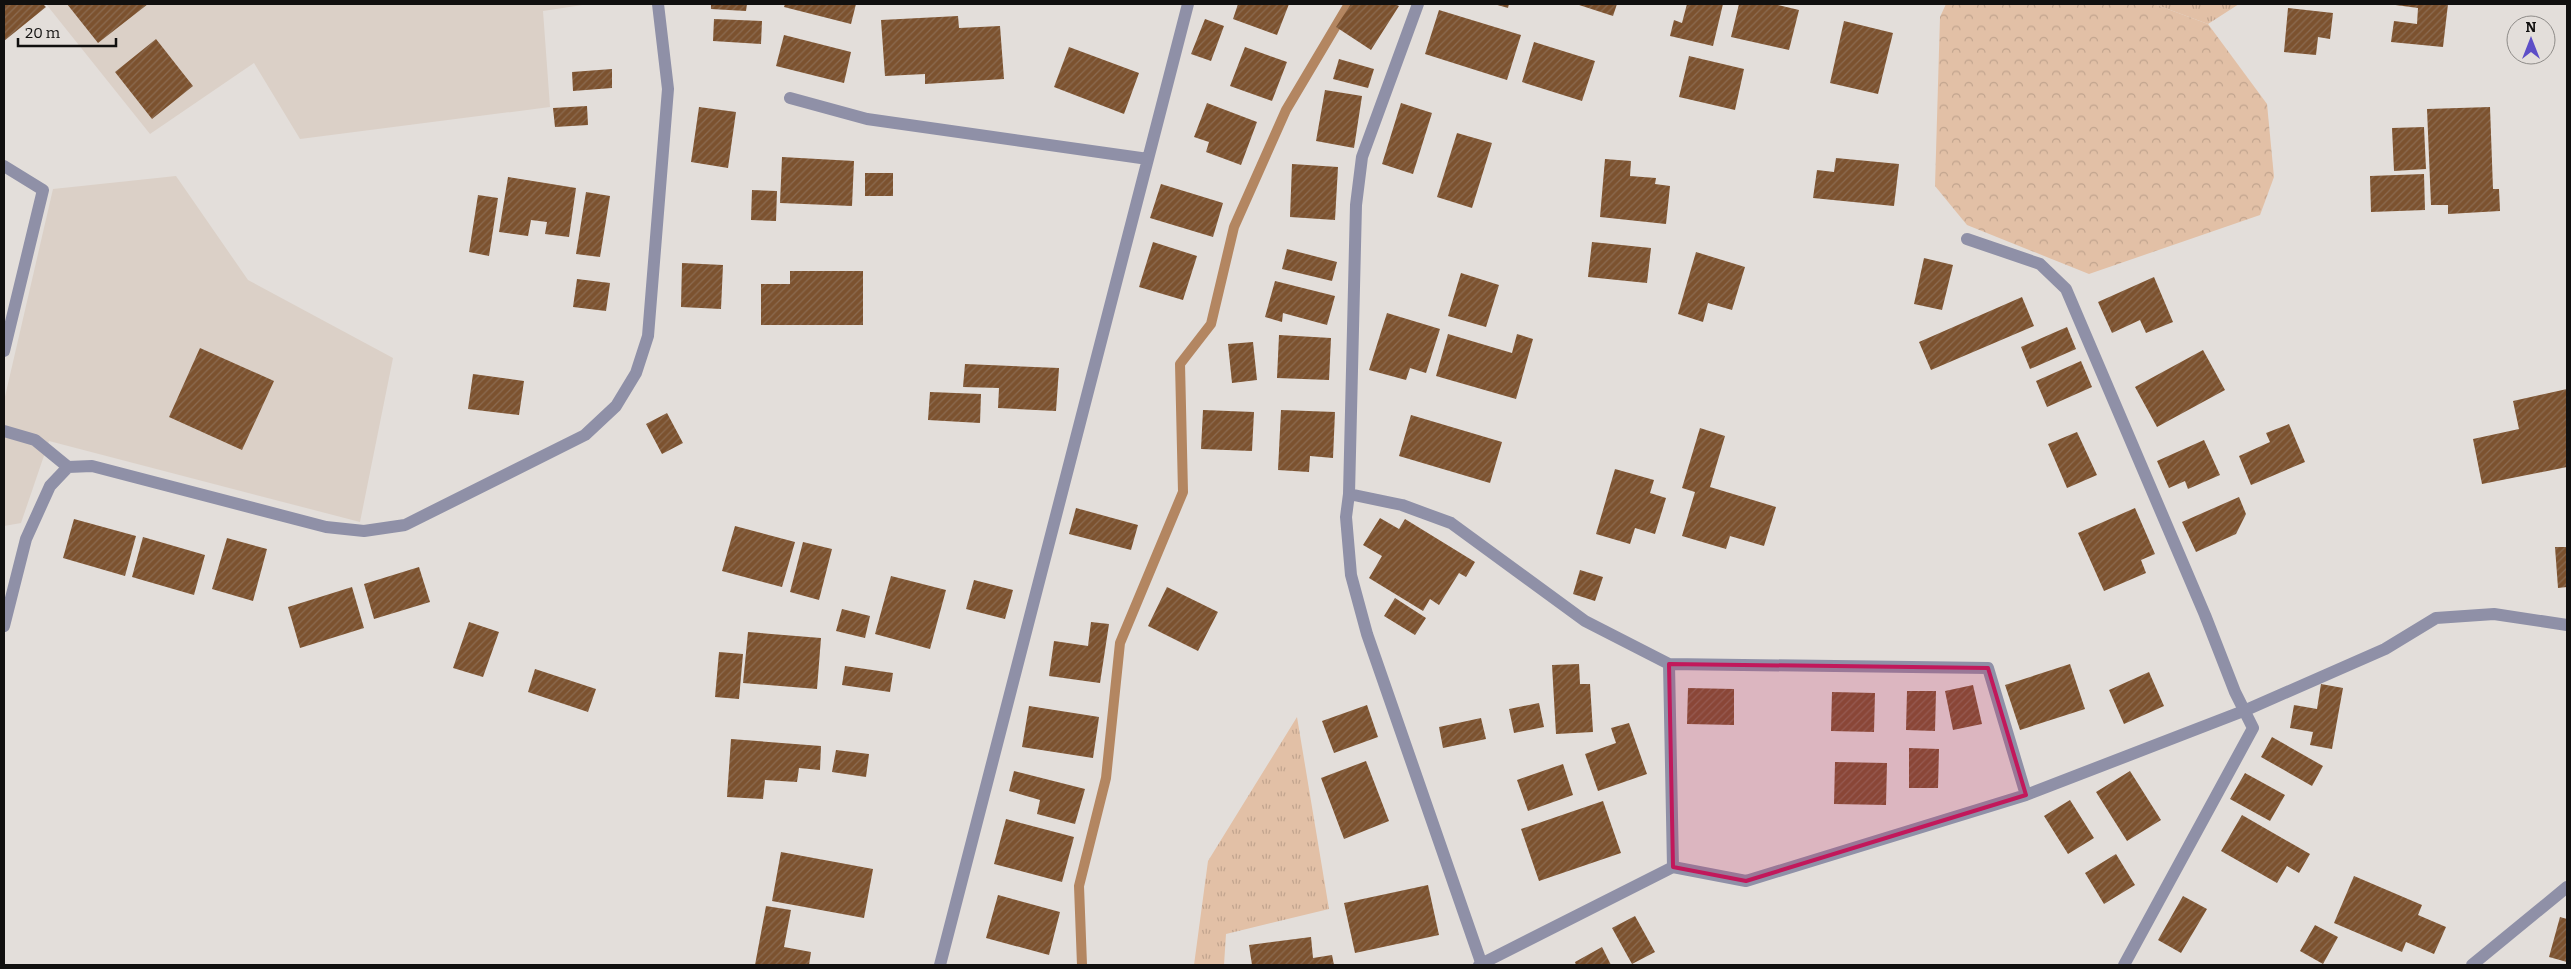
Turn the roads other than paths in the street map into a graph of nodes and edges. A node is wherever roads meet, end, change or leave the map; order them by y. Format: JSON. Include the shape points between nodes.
{"nodes":[{"id":1,"x":658,"y":4,"type":"edge"},
{"id":2,"x":1188,"y":4,"type":"edge"},
{"id":3,"x":1418,"y":4,"type":"edge"},
{"id":4,"x":790,"y":98,"type":"dead end"},
{"id":5,"x":1148,"y":159,"type":"junction"},
{"id":6,"x":4,"y":166,"type":"edge"},
{"id":7,"x":1967,"y":240,"type":"dead end"},
{"id":8,"x":4,"y":351,"type":"edge"},
{"id":9,"x":4,"y":431,"type":"edge"},
{"id":10,"x":68,"y":467,"type":"junction"},
{"id":11,"x":1349,"y":494,"type":"junction"},
{"id":12,"x":2567,"y":624,"type":"edge"},
{"id":13,"x":4,"y":626,"type":"edge"},
{"id":14,"x":1669,"y":664,"type":"junction"},
{"id":15,"x":2246,"y":710,"type":"junction"},
{"id":16,"x":2026,"y":795,"type":"junction"},
{"id":17,"x":1673,"y":867,"type":"junction"},
{"id":18,"x":2567,"y":887,"type":"edge"},
{"id":19,"x":940,"y":965,"type":"edge"},
{"id":20,"x":1481,"y":965,"type":"edge"},
{"id":21,"x":2124,"y":965,"type":"edge"},
{"id":22,"x":2472,"y":965,"type":"edge"}],
"edges":[{"from":1,"to":10,"type":"street","via":[[668,90],[648,336],[636,373],[616,406],[585,435],[405,525],[364,531],[326,527],[92,466]]},
{"from":2,"to":5,"type":"street"},
{"from":3,"to":11,"type":"street","via":[[1362,158],[1356,205]]},
{"from":4,"to":5,"type":"street","via":[[867,119]]},
{"from":5,"to":19,"type":"street"},
{"from":6,"to":8,"type":"street","via":[[43,190]]},
{"from":7,"to":15,"type":"street","via":[[2040,264],[2066,289]]},
{"from":9,"to":10,"type":"street","via":[[35,440]]},
{"from":10,"to":13,"type":"street","via":[[50,486],[26,538]]},
{"from":11,"to":14,"type":"street","via":[[1402,504],[1450,523],[1584,620]]},
{"from":11,"to":20,"type":"street","via":[[1346,517],[1351,575],[1366,634]]},
{"from":12,"to":15,"type":"street","via":[[2494,614],[2436,618],[2385,649]]},
{"from":14,"to":16,"type":"street","via":[[1988,668]]},
{"from":14,"to":17,"type":"street"},
{"from":15,"to":16,"type":"street"},
{"from":15,"to":21,"type":"street","via":[[2253,728]]},
{"from":16,"to":17,"type":"street","via":[[1746,881]]},
{"from":17,"to":20,"type":"street"},
{"from":18,"to":22,"type":"street"}]}
